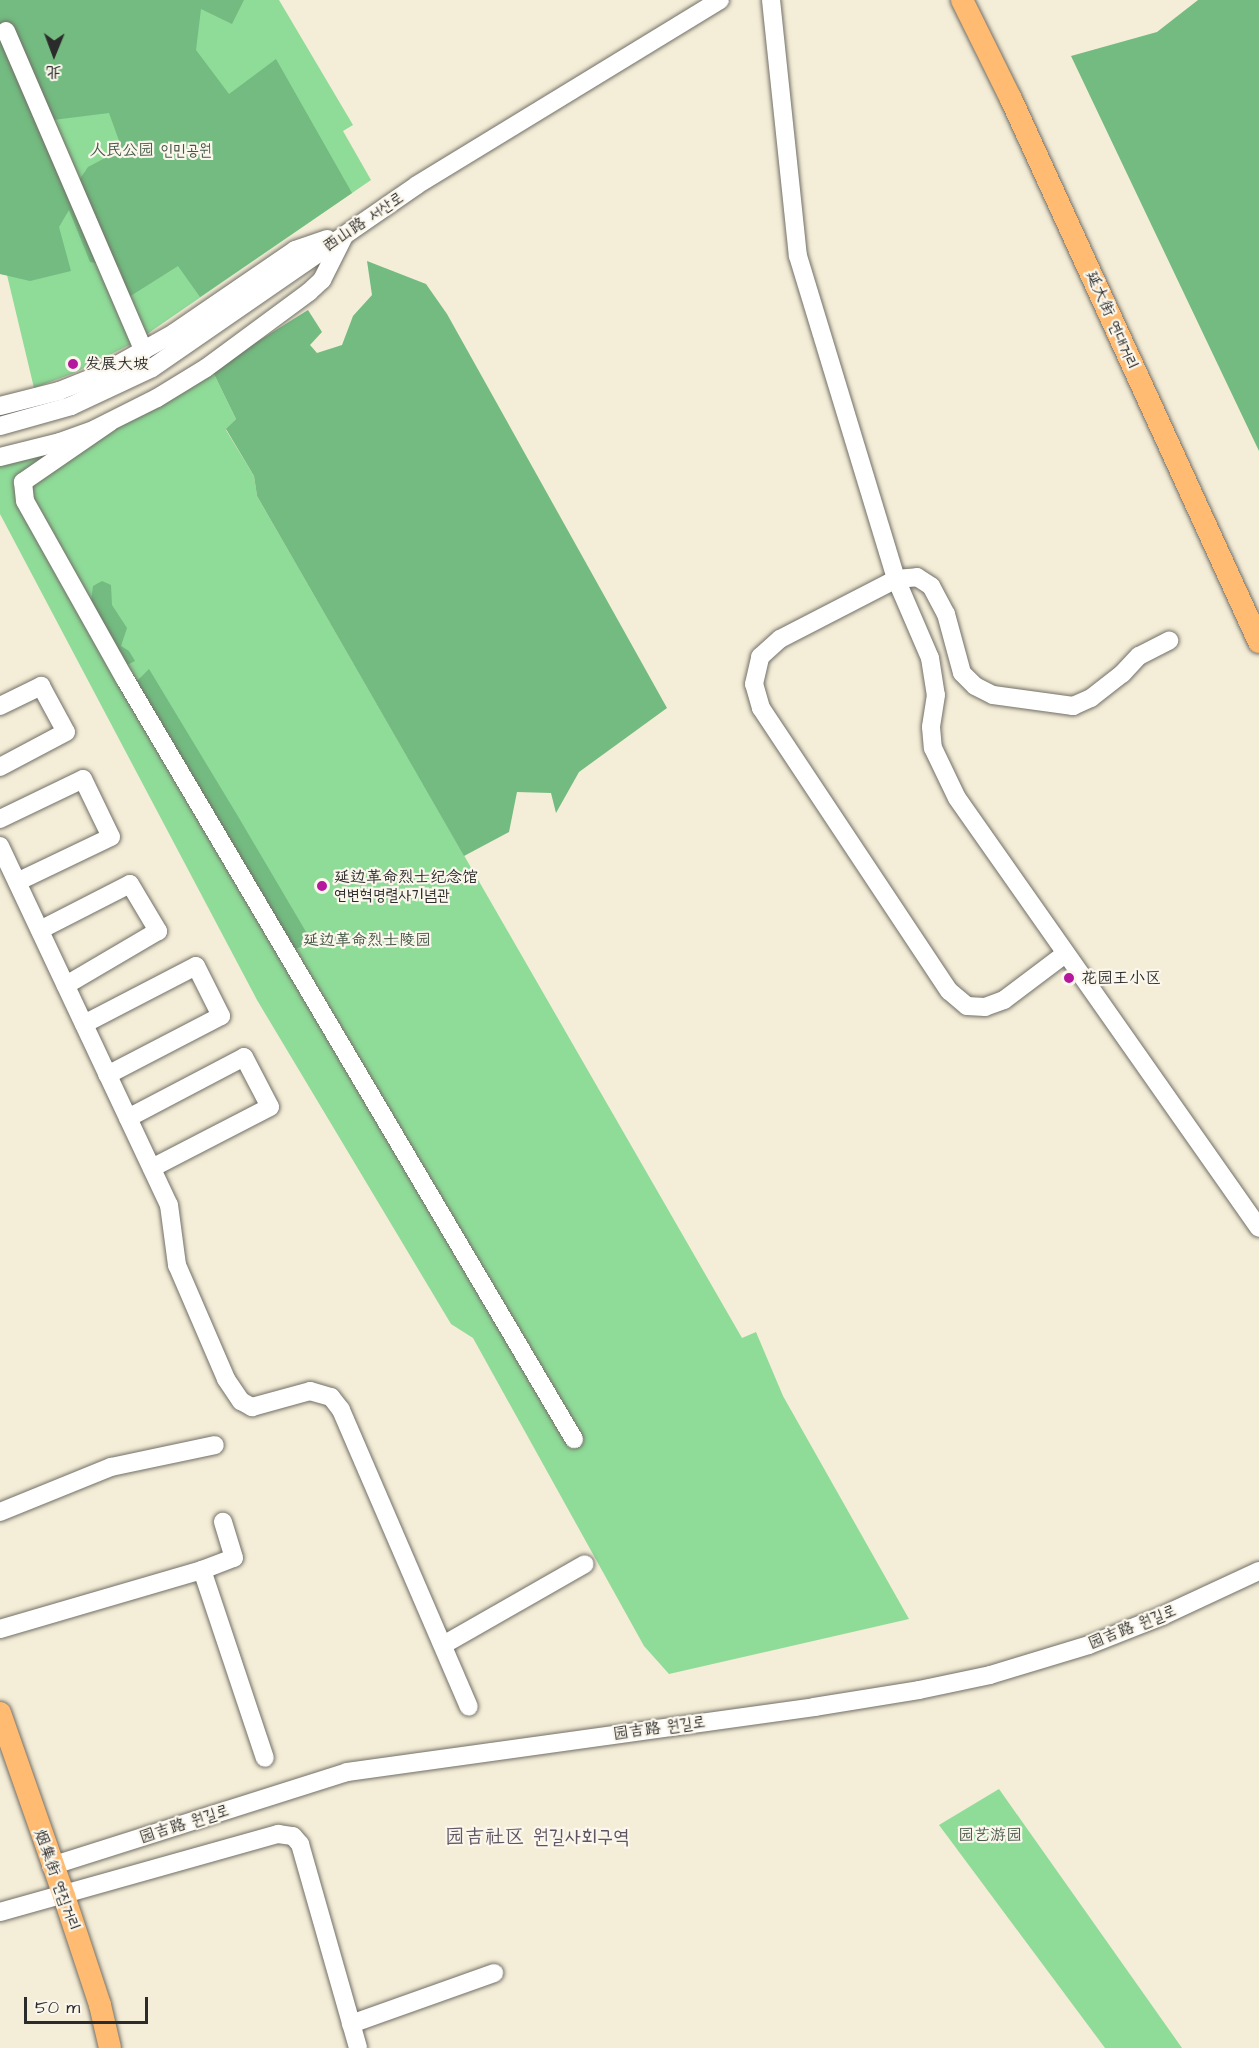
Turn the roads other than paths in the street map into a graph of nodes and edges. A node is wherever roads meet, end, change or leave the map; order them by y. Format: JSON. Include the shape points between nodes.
{"nodes":[{"id":1,"x":720,"y":0,"type":"edge"},
{"id":2,"x":771,"y":0,"type":"edge"},
{"id":3,"x":962,"y":0,"type":"edge"},
{"id":4,"x":6,"y":31,"type":"dead end"},
{"id":5,"x":346,"y":232,"type":"junction"},
{"id":6,"x":144,"y":351,"type":"junction"},
{"id":7,"x":0,"y":406,"type":"edge"},
{"id":8,"x":110,"y":422,"type":"junction"},
{"id":9,"x":0,"y":426,"type":"edge"},
{"id":10,"x":0,"y":457,"type":"edge"},
{"id":11,"x":896,"y":579,"type":"junction"},
{"id":12,"x":1169,"y":640,"type":"dead end"},
{"id":13,"x":1259,"y":642,"type":"edge"},
{"id":14,"x":0,"y":706,"type":"edge"},
{"id":15,"x":0,"y":767,"type":"edge"},
{"id":16,"x":0,"y":819,"type":"edge"},
{"id":17,"x":0,"y":846,"type":"edge"},
{"id":18,"x":17,"y":882,"type":"junction"},
{"id":19,"x":40,"y":930,"type":"junction"},
{"id":20,"x":1065,"y":954,"type":"junction"},
{"id":21,"x":66,"y":985,"type":"junction"},
{"id":22,"x":84,"y":1024,"type":"junction"},
{"id":23,"x":107,"y":1075,"type":"junction"},
{"id":24,"x":128,"y":1118,"type":"junction"},
{"id":25,"x":152,"y":1168,"type":"junction"},
{"id":26,"x":1259,"y":1228,"type":"edge"},
{"id":27,"x":574,"y":1439,"type":"dead end"},
{"id":28,"x":215,"y":1445,"type":"dead end"},
{"id":29,"x":0,"y":1512,"type":"edge"},
{"id":30,"x":223,"y":1522,"type":"dead end"},
{"id":31,"x":585,"y":1564,"type":"dead end"},
{"id":32,"x":202,"y":1570,"type":"junction"},
{"id":33,"x":1259,"y":1571,"type":"edge"},
{"id":34,"x":0,"y":1629,"type":"edge"},
{"id":35,"x":443,"y":1645,"type":"junction"},
{"id":36,"x":469,"y":1707,"type":"dead end"},
{"id":37,"x":0,"y":1713,"type":"edge"},
{"id":38,"x":266,"y":1758,"type":"dead end"},
{"id":39,"x":51,"y":1866,"type":"junction"},
{"id":40,"x":64,"y":1896,"type":"junction"},
{"id":41,"x":0,"y":1912,"type":"edge"},
{"id":42,"x":494,"y":1973,"type":"dead end"},
{"id":43,"x":351,"y":2025,"type":"junction"},
{"id":44,"x":110,"y":2048,"type":"edge"},
{"id":45,"x":358,"y":2048,"type":"edge"}],
"edges":[{"from":1,"to":5,"type":"street","name":"西山路 서산로"},
{"from":2,"to":11,"type":"street","via":[[798,256]]},
{"from":3,"to":13,"type":"main road","name":"延大街 연대거리"},
{"from":4,"to":6,"type":"street"},
{"from":5,"to":6,"type":"street","via":[[295,250]]},
{"from":5,"to":8,"type":"street","via":[[322,280],[309,292],[206,368]]},
{"from":5,"to":9,"type":"street","name":"西山路 서산로","via":[[152,368],[71,406]]},
{"from":6,"to":7,"type":"street","via":[[59,391]]},
{"from":8,"to":10,"type":"street","via":[[60,442]]},
{"from":8,"to":27,"type":"street","via":[[23,482],[25,501],[125,679]]},
{"from":11,"to":12,"type":"street","via":[[917,577],[931,586],[946,614],[963,673],[975,686],[993,695],[1072,706],[1091,698],[1139,656]]},
{"from":11,"to":20,"type":"street","via":[[930,658],[936,695],[931,727],[933,748],[957,798]]},
{"from":11,"to":20,"type":"street","via":[[780,639],[760,657],[754,684],[761,708],[949,991],[968,1006],[985,1007],[1004,1000]]},
{"from":14,"to":15,"type":"street","via":[[40,686],[66,732]]},
{"from":16,"to":18,"type":"street","via":[[83,779],[111,837]]},
{"from":17,"to":18,"type":"street"},
{"from":18,"to":19,"type":"street"},
{"from":19,"to":21,"type":"street"},
{"from":19,"to":21,"type":"street","via":[[130,884],[158,931]]},
{"from":20,"to":26,"type":"street"},
{"from":21,"to":22,"type":"street"},
{"from":22,"to":23,"type":"street"},
{"from":22,"to":23,"type":"street","via":[[196,966],[221,1016]]},
{"from":23,"to":24,"type":"street"},
{"from":24,"to":25,"type":"street"},
{"from":24,"to":25,"type":"street","via":[[244,1057],[270,1107]]},
{"from":25,"to":35,"type":"street","via":[[169,1204],[177,1265],[226,1379],[241,1401],[252,1407],[310,1391],[331,1397],[341,1410]]},
{"from":28,"to":29,"type":"street","via":[[111,1467]]},
{"from":30,"to":32,"type":"street","via":[[234,1558]]},
{"from":31,"to":35,"type":"street"},
{"from":32,"to":34,"type":"street"},
{"from":32,"to":38,"type":"street"},
{"from":33,"to":39,"type":"street","name":"园吉路 원길로","via":[[1089,1645],[990,1675],[814,1707],[347,1772]]},
{"from":35,"to":36,"type":"street"},
{"from":37,"to":39,"type":"main road","name":"烟集街 연집거리"},
{"from":39,"to":40,"type":"main road","name":"烟集街 연집거리"},
{"from":40,"to":41,"type":"street"},
{"from":40,"to":43,"type":"street","via":[[278,1834],[293,1836],[300,1844]]},
{"from":40,"to":44,"type":"main road","name":"烟集街 연집거리"},
{"from":42,"to":43,"type":"street"},
{"from":43,"to":45,"type":"street"}]}
